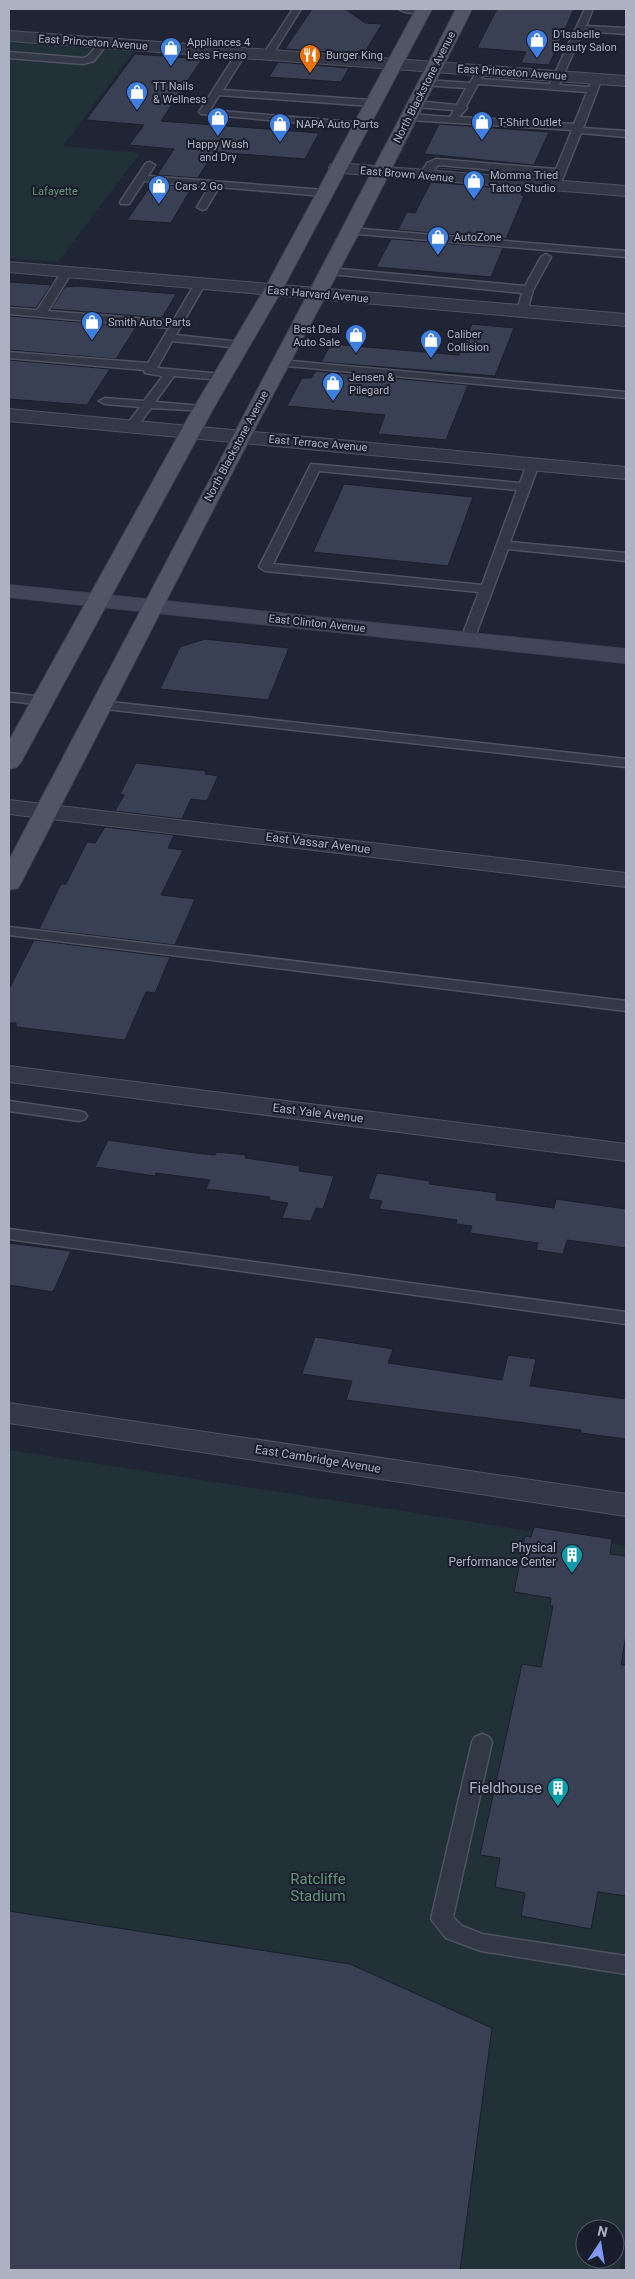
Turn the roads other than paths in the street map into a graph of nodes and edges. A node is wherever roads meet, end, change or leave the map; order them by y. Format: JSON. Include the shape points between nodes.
{"nodes":[{"id":1,"x":297,"y":9,"type":"edge"},
{"id":2,"x":403,"y":9,"type":"edge"},
{"id":3,"x":464,"y":9,"type":"edge"},
{"id":4,"x":589,"y":9,"type":"edge"},
{"id":5,"x":423,"y":10,"type":"edge"},
{"id":6,"x":580,"y":28,"type":"junction"},
{"id":7,"x":626,"y":31,"type":"edge"},
{"id":8,"x":9,"y":36,"type":"edge"},
{"id":9,"x":103,"y":43,"type":"junction"},
{"id":10,"x":241,"y":53,"type":"junction"},
{"id":11,"x":268,"y":54,"type":"junction"},
{"id":12,"x":9,"y":55,"type":"edge"},
{"id":13,"x":393,"y":63,"type":"junction"},
{"id":14,"x":434,"y":66,"type":"junction"},
{"id":15,"x":477,"y":79,"type":"junction"},
{"id":16,"x":555,"y":81,"type":"junction"},
{"id":17,"x":626,"y":81,"type":"edge"},
{"id":18,"x":426,"y":83,"type":"junction"},
{"id":19,"x":595,"y":84,"type":"junction"},
{"id":20,"x":215,"y":92,"type":"junction"},
{"id":21,"x":372,"y":103,"type":"junction"},
{"id":22,"x":462,"y":108,"type":"junction"},
{"id":23,"x":412,"y":111,"type":"junction"},
{"id":24,"x":454,"y":118,"type":"junction"},
{"id":25,"x":360,"y":125,"type":"junction"},
{"id":26,"x":577,"y":129,"type":"junction"},
{"id":27,"x":626,"y":134,"type":"edge"},
{"id":28,"x":150,"y":165,"type":"dead end"},
{"id":29,"x":337,"y":168,"type":"junction"},
{"id":30,"x":382,"y":172,"type":"junction"},
{"id":31,"x":141,"y":178,"type":"junction"},
{"id":32,"x":557,"y":179,"type":"junction"},
{"id":33,"x":215,"y":184,"type":"junction"},
{"id":34,"x":626,"y":191,"type":"edge"},
{"id":35,"x":324,"y":193,"type":"junction"},
{"id":36,"x":125,"y":202,"type":"dead end"},
{"id":37,"x":202,"y":207,"type":"dead end"},
{"id":38,"x":351,"y":231,"type":"junction"},
{"id":39,"x":626,"y":254,"type":"edge"},
{"id":40,"x":546,"y":257,"type":"dead end"},
{"id":41,"x":9,"y":267,"type":"edge"},
{"id":42,"x":330,"y":271,"type":"junction"},
{"id":43,"x":67,"y":272,"type":"junction"},
{"id":44,"x":200,"y":284,"type":"junction"},
{"id":45,"x":273,"y":290,"type":"junction"},
{"id":46,"x":528,"y":290,"type":"junction"},
{"id":47,"x":319,"y":294,"type":"junction"},
{"id":48,"x":9,"y":311,"type":"edge"},
{"id":49,"x":522,"y":311,"type":"junction"},
{"id":50,"x":41,"y":313,"type":"junction"},
{"id":51,"x":626,"y":320,"type":"edge"},
{"id":52,"x":176,"y":324,"type":"junction"},
{"id":53,"x":168,"y":337,"type":"junction"},
{"id":54,"x":241,"y":345,"type":"junction"},
{"id":55,"x":9,"y":355,"type":"edge"},
{"id":56,"x":280,"y":363,"type":"junction"},
{"id":57,"x":152,"y":367,"type":"junction"},
{"id":58,"x":171,"y":372,"type":"junction"},
{"id":59,"x":222,"y":377,"type":"junction"},
{"id":60,"x":626,"y":395,"type":"edge"},
{"id":61,"x":105,"y":401,"type":"dead end"},
{"id":62,"x":148,"y":406,"type":"junction"},
{"id":63,"x":203,"y":409,"type":"junction"},
{"id":64,"x":9,"y":415,"type":"edge"},
{"id":65,"x":132,"y":426,"type":"junction"},
{"id":66,"x":190,"y":431,"type":"junction"},
{"id":67,"x":241,"y":436,"type":"junction"},
{"id":68,"x":533,"y":464,"type":"junction"},
{"id":69,"x":626,"y":473,"type":"edge"},
{"id":70,"x":525,"y":487,"type":"junction"},
{"id":71,"x":503,"y":545,"type":"junction"},
{"id":72,"x":626,"y":557,"type":"edge"},
{"id":73,"x":487,"y":589,"type":"junction"},
{"id":74,"x":9,"y":591,"type":"edge"},
{"id":75,"x":98,"y":600,"type":"junction"},
{"id":76,"x":153,"y":606,"type":"junction"},
{"id":77,"x":468,"y":639,"type":"junction"},
{"id":78,"x":626,"y":656,"type":"edge"},
{"id":79,"x":9,"y":697,"type":"edge"},
{"id":80,"x":44,"y":701,"type":"junction"},
{"id":81,"x":101,"y":705,"type":"junction"},
{"id":82,"x":9,"y":762,"type":"edge"},
{"id":83,"x":626,"y":763,"type":"edge"},
{"id":84,"x":9,"y":807,"type":"edge"},
{"id":85,"x":45,"y":811,"type":"junction"},
{"id":86,"x":626,"y":880,"type":"edge"},
{"id":87,"x":9,"y":883,"type":"edge"},
{"id":88,"x":9,"y":931,"type":"edge"},
{"id":89,"x":626,"y":1006,"type":"edge"},
{"id":90,"x":9,"y":1074,"type":"edge"},
{"id":91,"x":9,"y":1106,"type":"edge"},
{"id":92,"x":79,"y":1116,"type":"dead end"},
{"id":93,"x":626,"y":1153,"type":"edge"},
{"id":94,"x":9,"y":1234,"type":"edge"},
{"id":95,"x":626,"y":1318,"type":"edge"},
{"id":96,"x":9,"y":1413,"type":"edge"},
{"id":97,"x":626,"y":1505,"type":"edge"},
{"id":98,"x":482,"y":1742,"type":"dead end"},
{"id":99,"x":626,"y":1965,"type":"edge"}],
"edges":[{"from":1,"to":11,"type":"lane"},
{"from":2,"to":5,"type":"lane"},
{"from":3,"to":14,"type":"main road","name":"North Blackstone Avenue"},
{"from":4,"to":6,"type":"lane"},
{"from":5,"to":13,"type":"main road"},
{"from":6,"to":7,"type":"lane"},
{"from":6,"to":16,"type":"lane"},
{"from":8,"to":9,"type":"street","name":"East Princeton Avenue"},
{"from":9,"to":10,"type":"street","name":"East Princeton Avenue"},
{"from":9,"to":12,"type":"lane","via":[[92,59],[83,61]]},
{"from":10,"to":11,"type":"street","name":"East Princeton Avenue"},
{"from":10,"to":20,"type":"lane"},
{"from":11,"to":13,"type":"street","name":"East Princeton Avenue"},
{"from":13,"to":14,"type":"street","name":"East Princeton Avenue"},
{"from":13,"to":21,"type":"main road"},
{"from":14,"to":15,"type":"street","name":"East Princeton Avenue"},
{"from":14,"to":18,"type":"main road","name":"North Blackstone Avenue"},
{"from":15,"to":16,"type":"street","name":"East Princeton Avenue"},
{"from":15,"to":18,"type":"lane"},
{"from":15,"to":22,"type":"lane"},
{"from":16,"to":19,"type":"street","name":"East Princeton Avenue"},
{"from":17,"to":19,"type":"street","name":"East Princeton Avenue"},
{"from":18,"to":23,"type":"main road","name":"North Blackstone Avenue"},
{"from":19,"to":26,"type":"lane"},
{"from":20,"to":21,"type":"lane"},
{"from":20,"to":25,"type":"lane","via":[[203,110],[207,113]]},
{"from":21,"to":25,"type":"main road"},
{"from":22,"to":23,"type":"lane"},
{"from":22,"to":24,"type":"lane"},
{"from":23,"to":24,"type":"lane","via":[[439,120]]},
{"from":23,"to":30,"type":"main road","name":"North Blackstone Avenue"},
{"from":24,"to":26,"type":"lane"},
{"from":25,"to":29,"type":"main road"},
{"from":26,"to":27,"type":"lane"},
{"from":26,"to":32,"type":"lane"},
{"from":28,"to":31,"type":"lane"},
{"from":29,"to":30,"type":"street","name":"East Brown Avenue"},
{"from":29,"to":35,"type":"main road"},
{"from":30,"to":32,"type":"street","name":"East Brown Avenue","via":[[500,174]]},
{"from":30,"to":38,"type":"main road","name":"North Blackstone Avenue"},
{"from":31,"to":33,"type":"lane"},
{"from":31,"to":36,"type":"lane"},
{"from":32,"to":34,"type":"street","name":"East Brown Avenue"},
{"from":33,"to":35,"type":"lane"},
{"from":33,"to":37,"type":"lane"},
{"from":35,"to":45,"type":"main road"},
{"from":38,"to":39,"type":"lane"},
{"from":38,"to":42,"type":"main road","name":"North Blackstone Avenue"},
{"from":40,"to":46,"type":"lane"},
{"from":41,"to":43,"type":"street","name":"East Harvard Avenue"},
{"from":42,"to":46,"type":"lane"},
{"from":42,"to":47,"type":"main road","name":"North Blackstone Avenue"},
{"from":43,"to":44,"type":"street","name":"East Harvard Avenue"},
{"from":43,"to":50,"type":"lane"},
{"from":44,"to":45,"type":"street","name":"East Harvard Avenue"},
{"from":44,"to":52,"type":"lane"},
{"from":45,"to":47,"type":"street","name":"East Harvard Avenue"},
{"from":45,"to":54,"type":"main road"},
{"from":46,"to":49,"type":"lane"},
{"from":47,"to":49,"type":"street","name":"East Harvard Avenue"},
{"from":47,"to":56,"type":"main road","name":"North Blackstone Avenue"},
{"from":48,"to":50,"type":"lane"},
{"from":49,"to":51,"type":"street","name":"East Harvard Avenue"},
{"from":50,"to":52,"type":"lane"},
{"from":52,"to":53,"type":"lane"},
{"from":53,"to":54,"type":"lane"},
{"from":53,"to":57,"type":"lane"},
{"from":54,"to":59,"type":"main road"},
{"from":55,"to":57,"type":"lane"},
{"from":56,"to":60,"type":"lane"},
{"from":56,"to":67,"type":"main road","name":"North Blackstone Avenue"},
{"from":57,"to":58,"type":"lane","via":[[150,371]]},
{"from":58,"to":59,"type":"lane"},
{"from":58,"to":62,"type":"lane"},
{"from":59,"to":63,"type":"main road"},
{"from":61,"to":62,"type":"lane"},
{"from":62,"to":63,"type":"lane"},
{"from":62,"to":65,"type":"lane"},
{"from":63,"to":66,"type":"main road"},
{"from":64,"to":65,"type":"street","name":"East Terrace Avenue"},
{"from":65,"to":66,"type":"street","name":"East Terrace Avenue"},
{"from":66,"to":67,"type":"street","name":"East Terrace Avenue"},
{"from":66,"to":75,"type":"main road"},
{"from":67,"to":68,"type":"street","name":"East Terrace Avenue"},
{"from":67,"to":76,"type":"main road","name":"North Blackstone Avenue"},
{"from":68,"to":69,"type":"street","name":"East Terrace Avenue"},
{"from":68,"to":70,"type":"lane"},
{"from":70,"to":71,"type":"lane"},
{"from":70,"to":73,"type":"lane","via":[[315,467],[264,567]]},
{"from":71,"to":72,"type":"lane"},
{"from":71,"to":73,"type":"lane"},
{"from":73,"to":77,"type":"lane"},
{"from":74,"to":75,"type":"main road","name":"East Clinton Avenue"},
{"from":75,"to":76,"type":"main road","name":"East Clinton Avenue"},
{"from":75,"to":80,"type":"main road"},
{"from":76,"to":77,"type":"main road","name":"East Clinton Avenue"},
{"from":76,"to":81,"type":"main road","name":"North Blackstone Avenue"},
{"from":77,"to":78,"type":"main road","name":"East Clinton Avenue"},
{"from":79,"to":80,"type":"lane"},
{"from":80,"to":82,"type":"main road"},
{"from":81,"to":83,"type":"lane"},
{"from":81,"to":85,"type":"main road","name":"North Blackstone Avenue"},
{"from":84,"to":85,"type":"street","name":"East Vassar Avenue"},
{"from":85,"to":86,"type":"street","name":"East Vassar Avenue"},
{"from":85,"to":87,"type":"main road","name":"North Blackstone Avenue"},
{"from":88,"to":89,"type":"lane"},
{"from":90,"to":93,"type":"street","name":"East Yale Avenue"},
{"from":91,"to":92,"type":"lane"},
{"from":94,"to":95,"type":"lane"},
{"from":96,"to":97,"type":"street","name":"East Cambridge Avenue"},
{"from":98,"to":99,"type":"lane","via":[[442,1919],[454,1932],[481,1942]]}]}
